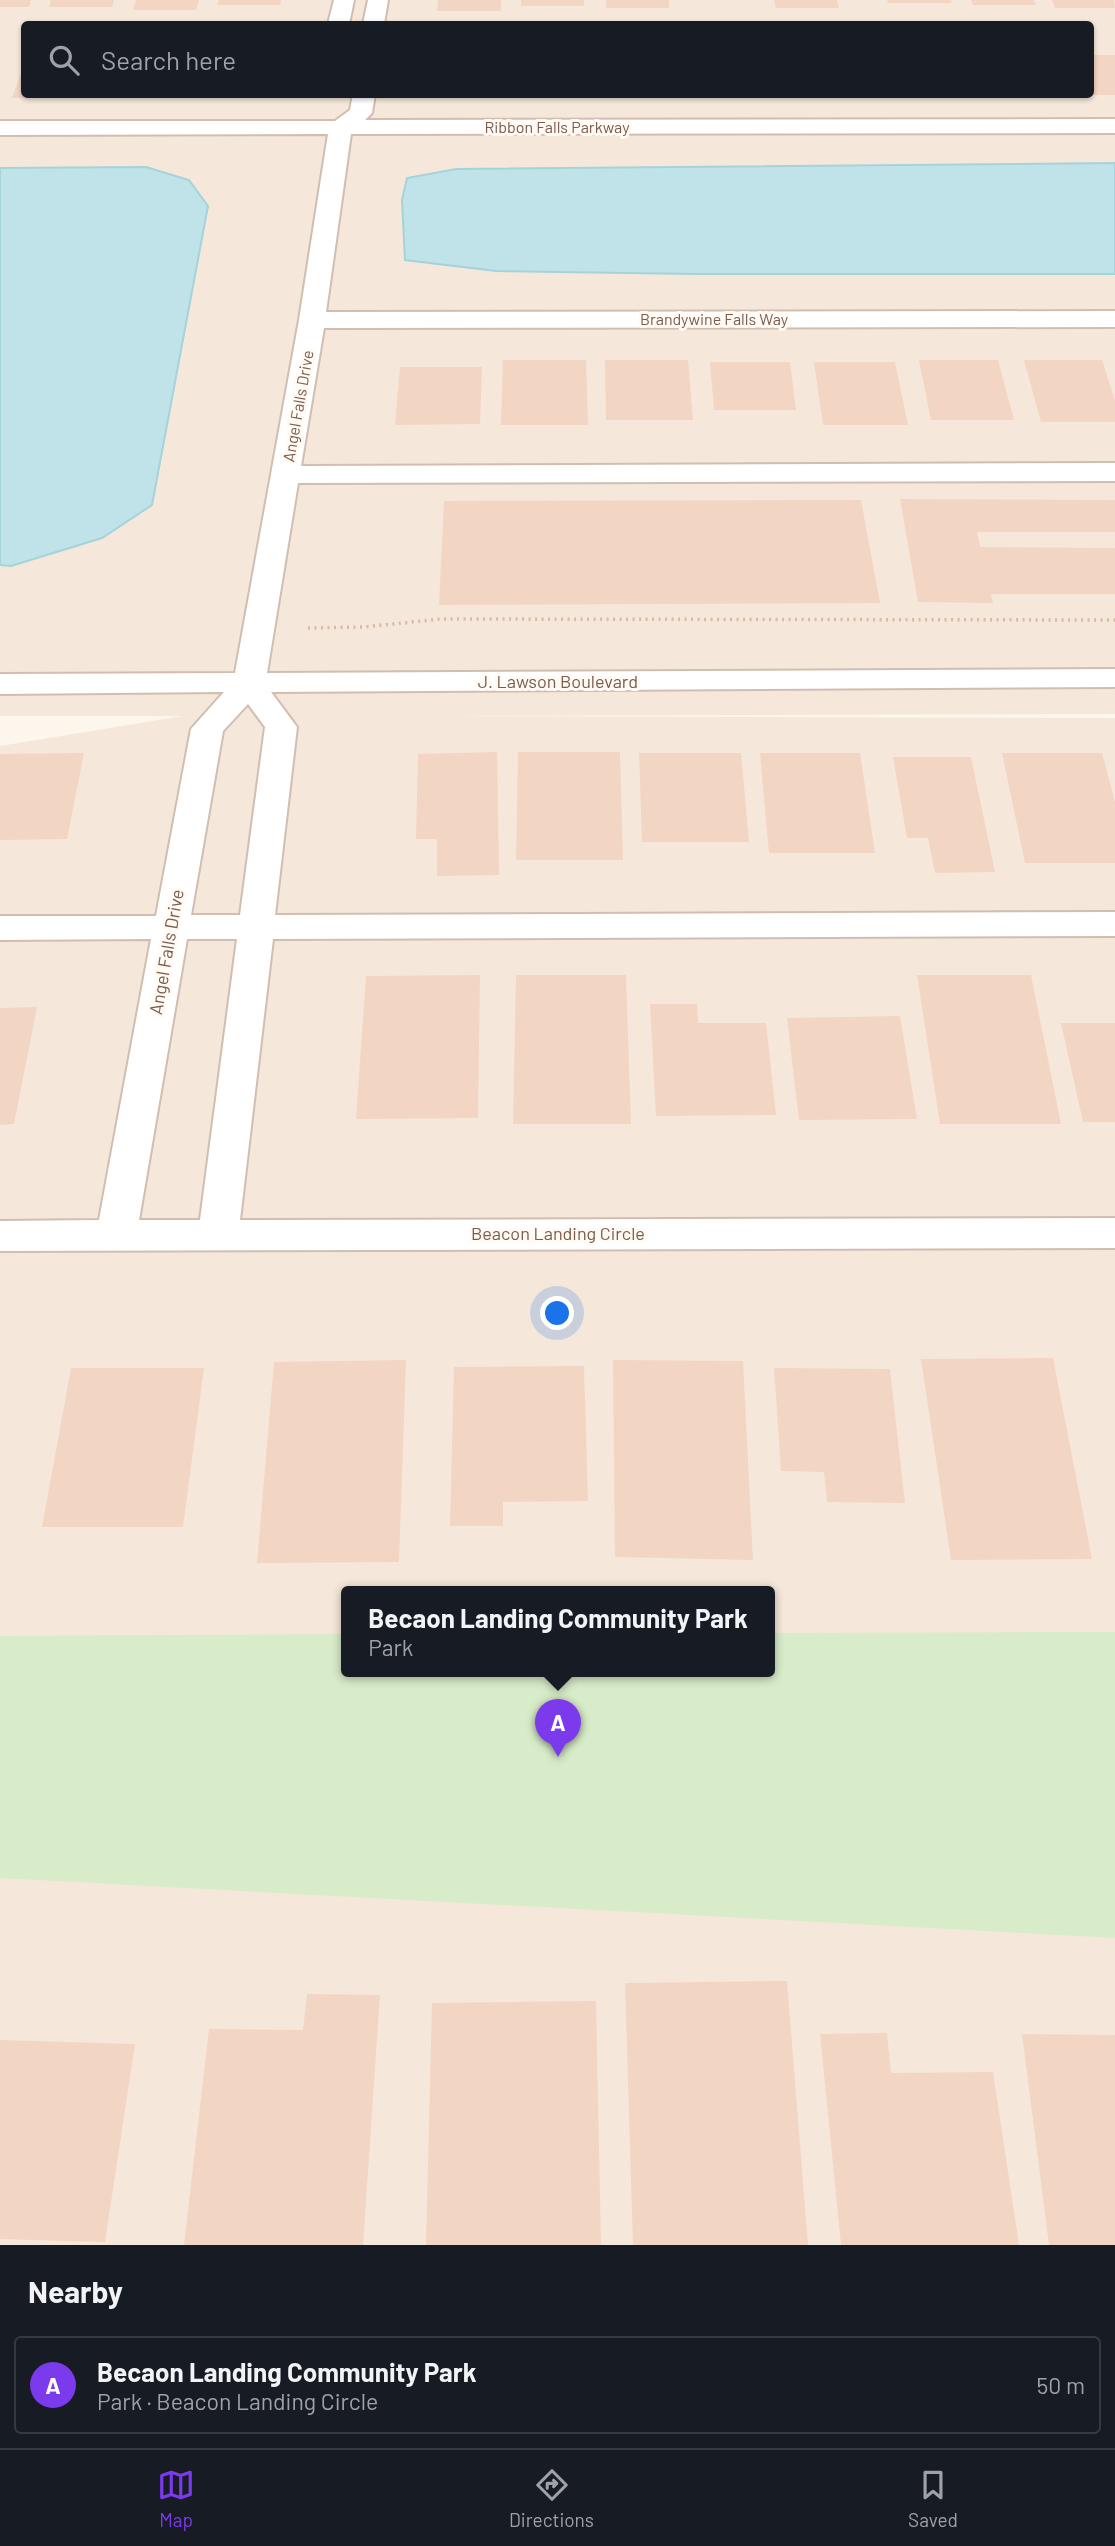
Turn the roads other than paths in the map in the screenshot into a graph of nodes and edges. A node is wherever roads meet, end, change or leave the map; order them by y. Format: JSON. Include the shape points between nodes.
{"nodes":[{"id":1,"x":344,"y":0,"type":"edge"},
{"id":2,"x":377,"y":0,"type":"edge"},
{"id":3,"x":340,"y":21,"type":"edge"},
{"id":4,"x":374,"y":21,"type":"edge"},
{"id":5,"x":363,"y":98,"type":"edge"},
{"id":6,"x":324,"y":104,"type":"dead end"},
{"id":7,"x":1115,"y":126,"type":"edge"},
{"id":8,"x":341,"y":127,"type":"junction"},
{"id":9,"x":0,"y":128,"type":"edge"},
{"id":10,"x":1115,"y":319,"type":"edge"},
{"id":11,"x":312,"y":320,"type":"junction"},
{"id":12,"x":1115,"y":472,"type":"edge"},
{"id":13,"x":286,"y":475,"type":"junction"},
{"id":14,"x":1115,"y":678,"type":"edge"},
{"id":15,"x":0,"y":684,"type":"edge"},
{"id":16,"x":249,"y":684,"type":"junction"},
{"id":17,"x":1115,"y":924,"type":"edge"},
{"id":18,"x":172,"y":927,"type":"junction"},
{"id":19,"x":256,"y":927,"type":"junction"},
{"id":20,"x":0,"y":928,"type":"edge"},
{"id":21,"x":1115,"y":1233,"type":"edge"},
{"id":22,"x":116,"y":1235,"type":"junction"},
{"id":23,"x":218,"y":1235,"type":"junction"},
{"id":24,"x":0,"y":1236,"type":"edge"}],
"edges":[{"from":1,"to":3,"type":"street"},
{"from":2,"to":4,"type":"street"},
{"from":5,"to":8,"type":"street","via":[[361,113]]},
{"from":6,"to":8,"type":"street","via":[[323,113]]},
{"from":7,"to":8,"type":"street","name":"Ribbon Falls Parkway"},
{"from":8,"to":9,"type":"street","name":"Ribbon Falls Parkway"},
{"from":8,"to":11,"type":"street","name":"Angel Falls Drive"},
{"from":10,"to":11,"type":"street","name":"Brandywine Falls Way"},
{"from":11,"to":13,"type":"street","name":"Angel Falls Drive"},
{"from":12,"to":13,"type":"street"},
{"from":13,"to":16,"type":"street","name":"Angel Falls Drive"},
{"from":14,"to":16,"type":"street","name":"J. Lawson Boulevard"},
{"from":15,"to":16,"type":"street","name":"J. Lawson Boulevard"},
{"from":16,"to":18,"type":"street","name":"Angel Falls Drive","via":[[207,729]]},
{"from":16,"to":19,"type":"street","via":[[281,727]]},
{"from":17,"to":19,"type":"street"},
{"from":18,"to":19,"type":"street"},
{"from":18,"to":20,"type":"street"},
{"from":18,"to":22,"type":"street","name":"Angel Falls Drive"},
{"from":19,"to":23,"type":"street"},
{"from":21,"to":23,"type":"street","name":"Beacon Landing Circle"},
{"from":22,"to":23,"type":"street","name":"Beacon Landing Circle"},
{"from":22,"to":24,"type":"street","name":"Beacon Landing Circle"}]}
